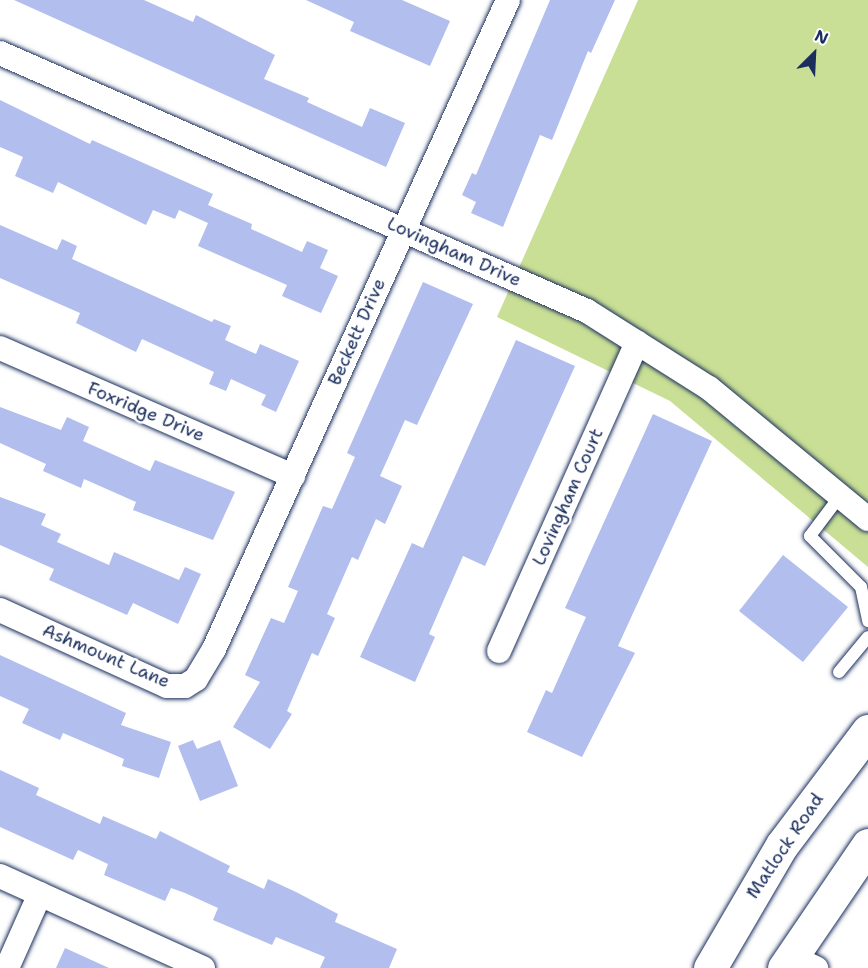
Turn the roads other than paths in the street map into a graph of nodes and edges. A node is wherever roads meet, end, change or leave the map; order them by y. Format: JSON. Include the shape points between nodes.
{"nodes":[{"id":1,"x":508,"y":0,"type":"edge"},
{"id":2,"x":0,"y":53,"type":"edge"},
{"id":3,"x":404,"y":229,"type":"junction"},
{"id":4,"x":637,"y":343,"type":"junction"},
{"id":5,"x":0,"y":348,"type":"edge"},
{"id":6,"x":293,"y":476,"type":"junction"},
{"id":7,"x":840,"y":496,"type":"junction"},
{"id":8,"x":868,"y":519,"type":"edge"},
{"id":9,"x":0,"y":610,"type":"edge"},
{"id":10,"x":868,"y":621,"type":"edge"},
{"id":11,"x":868,"y":637,"type":"edge"},
{"id":12,"x":499,"y":651,"type":"dead end"},
{"id":13,"x":205,"y":663,"type":"joint"},
{"id":14,"x":839,"y":672,"type":"dead end"},
{"id":15,"x":868,"y":731,"type":"edge"},
{"id":16,"x":868,"y":845,"type":"edge"},
{"id":17,"x":0,"y":876,"type":"edge"},
{"id":18,"x":40,"y":894,"type":"junction"},
{"id":19,"x":797,"y":964,"type":"edge"},
{"id":20,"x":7,"y":968,"type":"edge"},
{"id":21,"x":203,"y":968,"type":"edge"},
{"id":22,"x":710,"y":968,"type":"edge"}],
"edges":[{"from":1,"to":3,"type":"street","name":"Beckett Drive"},
{"from":2,"to":3,"type":"street","name":"Lovingham Drive"},
{"from":3,"to":4,"type":"street","name":"Lovingham Drive","via":[[587,311]]},
{"from":3,"to":6,"type":"street","name":"Beckett Drive"},
{"from":4,"to":7,"type":"street","name":"Lovingham Drive","via":[[709,388]]},
{"from":4,"to":12,"type":"street","name":"Lovingham Court"},
{"from":5,"to":6,"type":"street","name":"Foxridge Drive"},
{"from":6,"to":13,"type":"street","name":"Beckett Drive"},
{"from":7,"to":8,"type":"street","name":"Lovingham Drive"},
{"from":7,"to":10,"type":"lane","via":[[810,536],[861,587]]},
{"from":9,"to":13,"type":"street","name":"Ashmount Lane","via":[[167,686],[185,686],[196,679]]},
{"from":11,"to":14,"type":"lane"},
{"from":15,"to":22,"type":"main road","name":"Matlock Road","via":[[782,845]]},
{"from":16,"to":19,"type":"main road"},
{"from":17,"to":18,"type":"street"},
{"from":18,"to":20,"type":"street"},
{"from":18,"to":21,"type":"street"}]}
